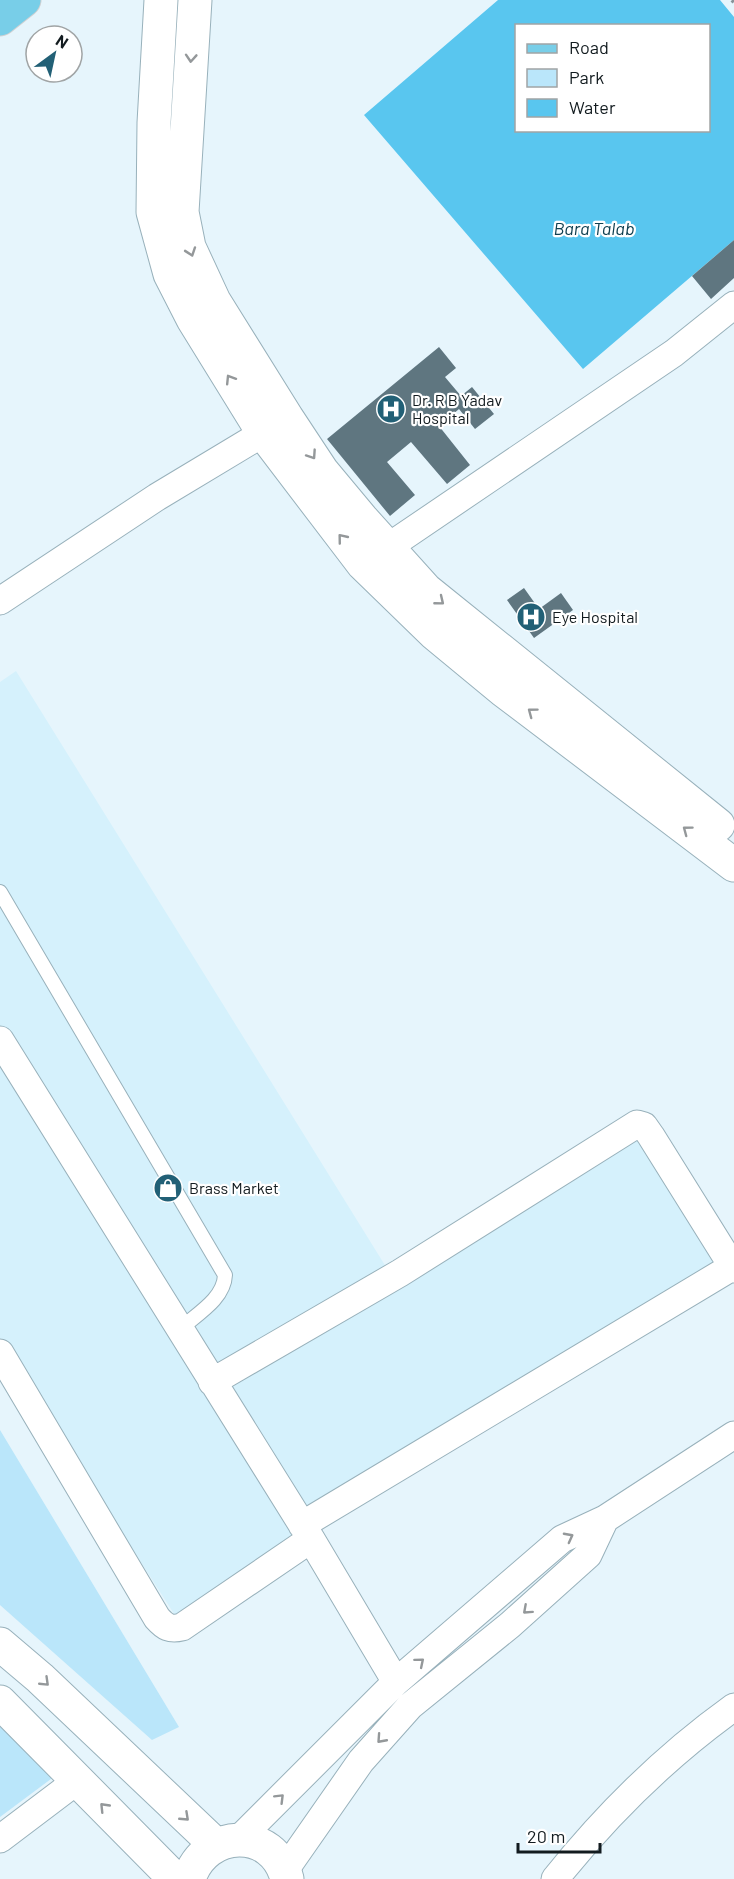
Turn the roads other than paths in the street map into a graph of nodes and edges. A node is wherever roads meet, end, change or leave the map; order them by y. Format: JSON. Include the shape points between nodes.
{"nodes":[{"id":1,"x":24,"y":0,"type":"edge"},
{"id":2,"x":161,"y":0,"type":"edge"},
{"id":3,"x":195,"y":0,"type":"edge"},
{"id":4,"x":0,"y":19,"type":"edge"},
{"id":5,"x":734,"y":305,"type":"edge"},
{"id":6,"x":275,"y":426,"type":"junction"},
{"id":7,"x":375,"y":556,"type":"junction"},
{"id":8,"x":0,"y":602,"type":"edge"},
{"id":9,"x":734,"y":838,"type":"edge"},
{"id":10,"x":734,"y":865,"type":"edge"},
{"id":11,"x":0,"y":892,"type":"edge"},
{"id":12,"x":0,"y":1040,"type":"edge"},
{"id":13,"x":733,"y":1268,"type":"edge"},
{"id":14,"x":180,"y":1329,"type":"junction"},
{"id":15,"x":0,"y":1353,"type":"edge"},
{"id":16,"x":212,"y":1382,"type":"junction"},
{"id":17,"x":734,"y":1435,"type":"edge"},
{"id":18,"x":605,"y":1520,"type":"junction"},
{"id":19,"x":306,"y":1532,"type":"junction"},
{"id":20,"x":0,"y":1644,"type":"edge"},
{"id":21,"x":396,"y":1682,"type":"junction"},
{"id":22,"x":0,"y":1702,"type":"edge"},
{"id":23,"x":734,"y":1707,"type":"edge"},
{"id":24,"x":78,"y":1780,"type":"junction"},
{"id":25,"x":0,"y":1839,"type":"edge"},
{"id":26,"x":227,"y":1842,"type":"junction"},
{"id":27,"x":286,"y":1874,"type":"edge"},
{"id":28,"x":175,"y":1879,"type":"edge"},
{"id":29,"x":189,"y":1879,"type":"edge"},
{"id":30,"x":555,"y":1879,"type":"edge"}],
"edges":[{"from":1,"to":4,"type":"main road"},
{"from":6,"to":2,"type":"main road","one_way":true,"via":[[179,292],[155,222],[154,123]]},
{"from":3,"to":6,"type":"main road","one_way":true,"via":[[182,212],[189,248]]},
{"from":5,"to":7,"type":"street","via":[[674,353]]},
{"from":6,"to":7,"type":"main road"},
{"from":6,"to":8,"type":"street","via":[[157,497]]},
{"from":7,"to":9,"type":"main road","one_way":true,"via":[[426,590]]},
{"from":10,"to":7,"type":"main road","one_way":true,"via":[[434,633]]},
{"from":11,"to":14,"type":"lane","via":[[225,1275],[224,1287],[217,1296]]},
{"from":12,"to":14,"type":"street"},
{"from":13,"to":16,"type":"street","via":[[644,1126],[637,1124],[400,1273]]},
{"from":13,"to":19,"type":"street"},
{"from":14,"to":16,"type":"street"},
{"from":15,"to":19,"type":"street","via":[[165,1626],[182,1627]]},
{"from":16,"to":19,"type":"street"},
{"from":17,"to":18,"type":"street"},
{"from":21,"to":18,"type":"street","one_way":true,"via":[[562,1539]]},
{"from":18,"to":27,"type":"street","one_way":true,"via":[[588,1555],[410,1706],[362,1761]]},
{"from":19,"to":21,"type":"street"},
{"from":20,"to":26,"type":"main road","one_way":true},
{"from":26,"to":21,"type":"street","one_way":true},
{"from":22,"to":24,"type":"main road"},
{"from":23,"to":30,"type":"street","via":[[688,1740],[641,1783]]},
{"from":24,"to":25,"type":"street"},
{"from":28,"to":24,"type":"main road","one_way":true},
{"from":26,"to":27,"type":"main road","via":[[266,1848],[277,1857]]},
{"from":26,"to":29,"type":"main road","via":[[199,1859]]}]}
